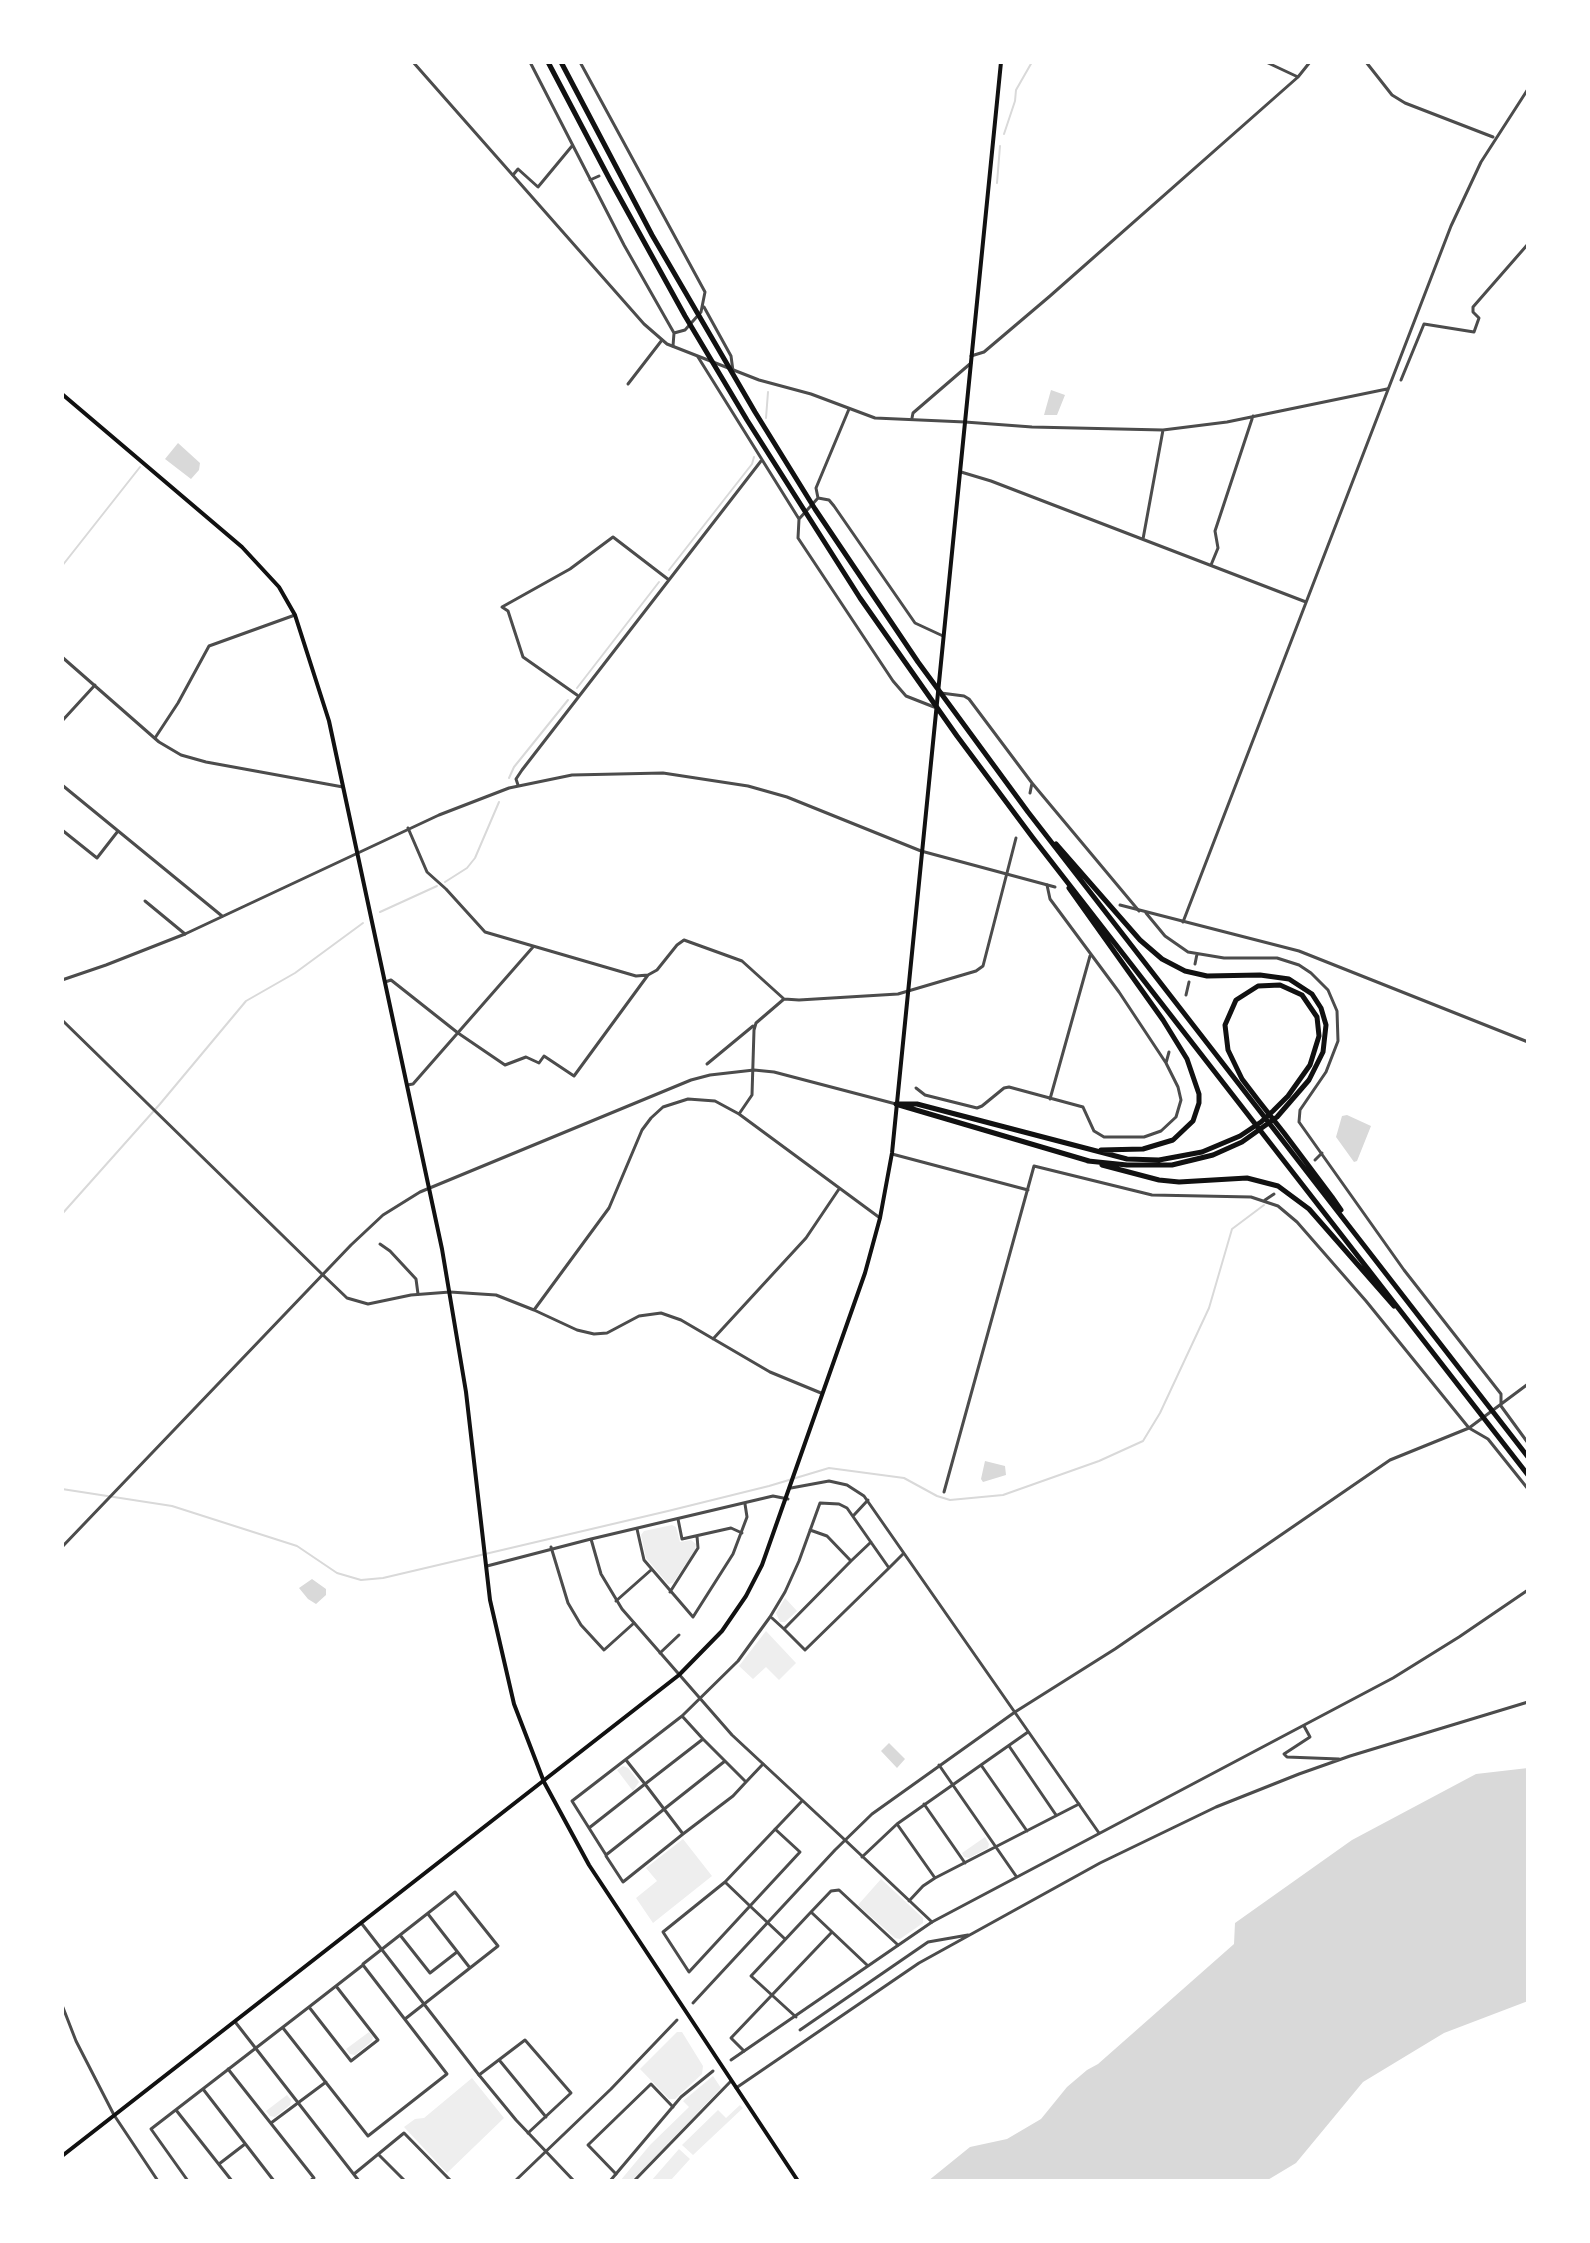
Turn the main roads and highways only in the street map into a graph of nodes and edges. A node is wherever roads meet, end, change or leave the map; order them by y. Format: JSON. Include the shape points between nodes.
{"nodes":[{"id":1,"x":548,"y":62,"type":"edge"},
{"id":2,"x":561,"y":62,"type":"edge"},
{"id":3,"x":1001,"y":62,"type":"edge"},
{"id":4,"x":62,"y":394,"type":"edge"},
{"id":5,"x":1028,"y":812,"type":"junction"},
{"id":6,"x":1033,"y":838,"type":"junction"},
{"id":7,"x":1256,"y":1102,"type":"junction"},
{"id":8,"x":896,"y":1104,"type":"junction"},
{"id":9,"x":1092,"y":1149,"type":"junction"},
{"id":10,"x":1088,"y":1161,"type":"junction"},
{"id":11,"x":1426,"y":1342,"type":"junction"},
{"id":12,"x":1528,"y":1457,"type":"edge"},
{"id":13,"x":1528,"y":1475,"type":"edge"},
{"id":14,"x":544,"y":1782,"type":"junction"},
{"id":15,"x":62,"y":2156,"type":"edge"},
{"id":16,"x":798,"y":2181,"type":"edge"}],
"edges":[{"from":1,"to":6,"type":"highway","via":[[685,316],[809,520]]},
{"from":2,"to":5,"type":"highway","via":[[695,311],[815,509]]},
{"from":3,"to":8,"type":"main road"},
{"from":4,"to":14,"type":"main road","via":[[242,547],[279,587],[304,638],[344,787],[450,1292],[497,1636],[514,1704]]},
{"from":5,"to":7,"type":"highway"},
{"from":5,"to":10,"type":"highway","via":[[1162,959],[1207,976],[1289,979],[1312,994],[1326,1025],[1323,1052],[1309,1080],[1277,1117],[1242,1142],[1172,1165]]},
{"from":6,"to":9,"type":"highway","via":[[1163,1020],[1197,1084],[1196,1112],[1173,1140],[1143,1149]]},
{"from":6,"to":11,"type":"highway"},
{"from":7,"to":9,"type":"highway","via":[[1231,1058],[1225,1025],[1243,994],[1258,986],[1280,985],[1309,1001],[1319,1036],[1304,1075],[1273,1111],[1240,1136],[1188,1156],[1118,1158]]},
{"from":7,"to":12,"type":"highway"},
{"from":8,"to":9,"type":"highway","via":[[917,1104]]},
{"from":8,"to":10,"type":"highway"},
{"from":8,"to":14,"type":"main road","via":[[892,1153],[865,1273],[788,1499],[746,1596],[712,1643],[679,1675]]},
{"from":10,"to":11,"type":"highway","via":[[1159,1180],[1247,1178],[1278,1186],[1309,1209]]},
{"from":11,"to":13,"type":"highway"},
{"from":14,"to":15,"type":"main road"},
{"from":14,"to":16,"type":"main road","via":[[631,1932]]}]}
